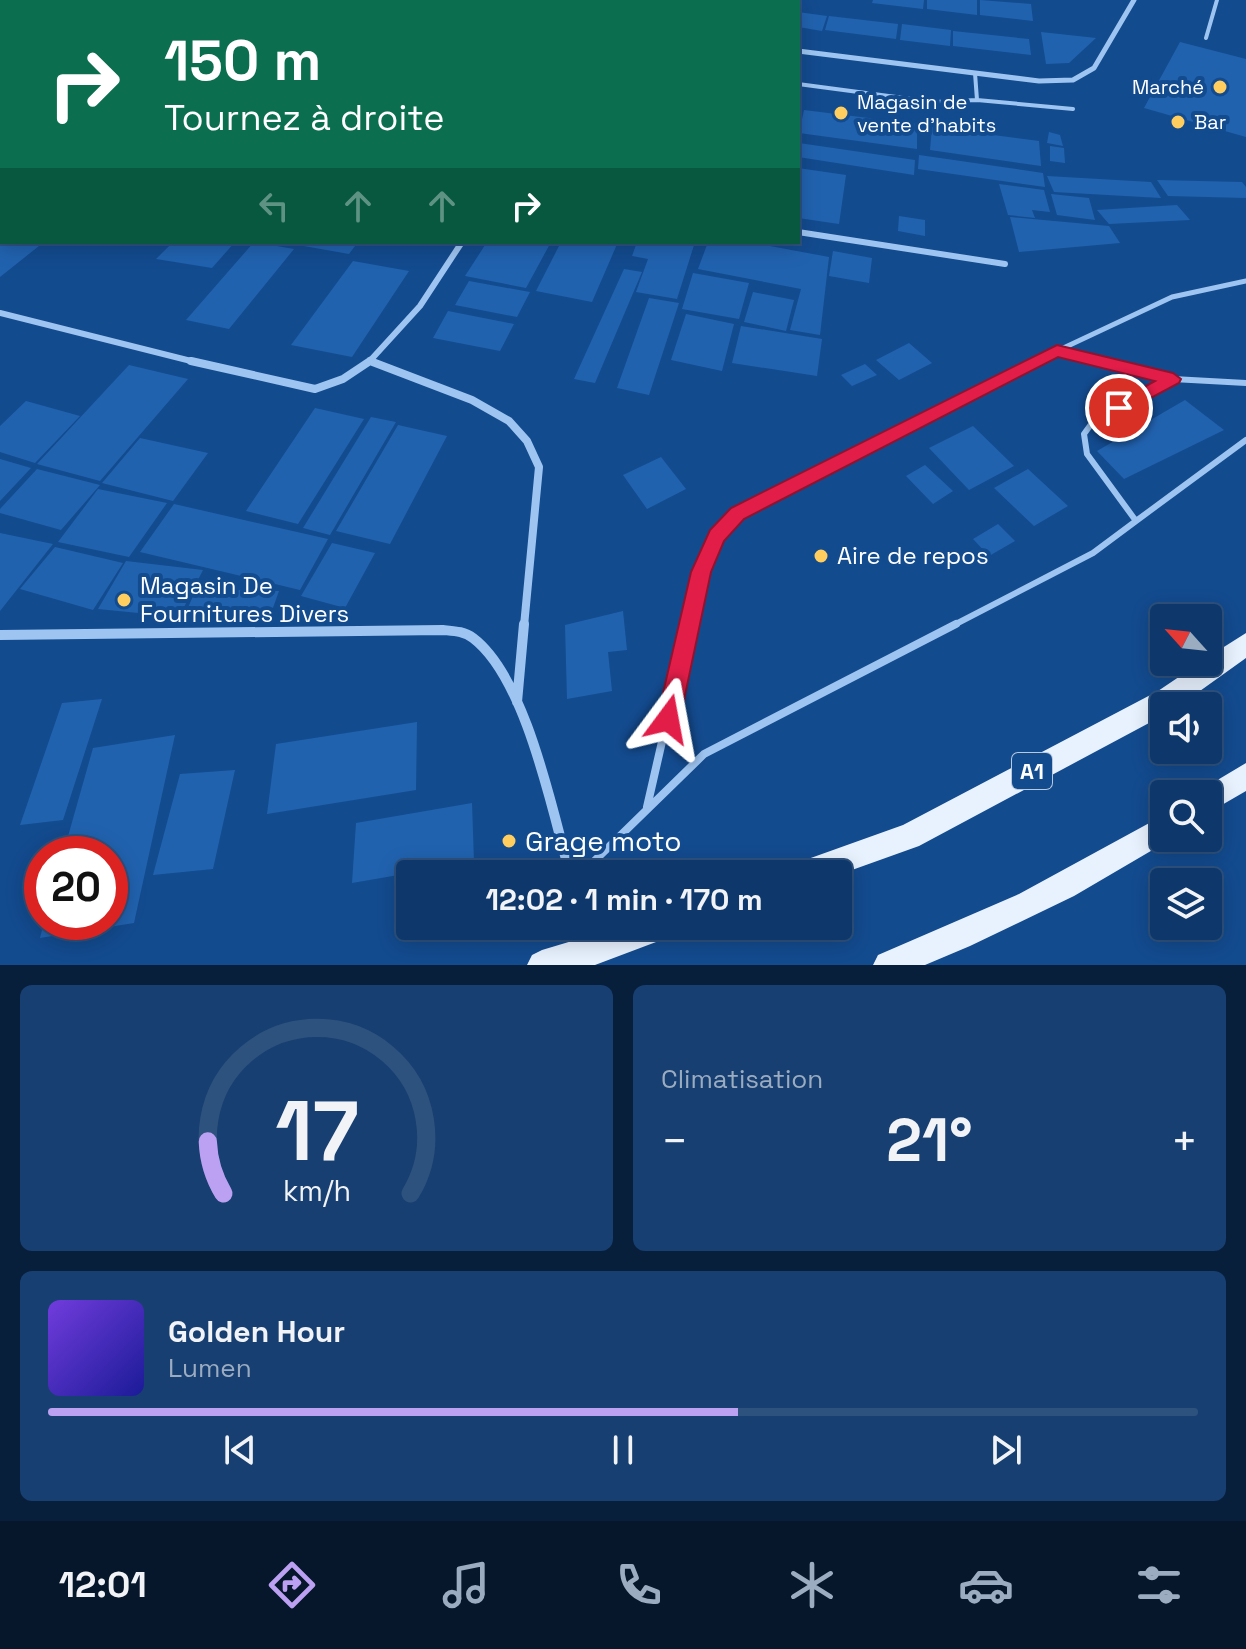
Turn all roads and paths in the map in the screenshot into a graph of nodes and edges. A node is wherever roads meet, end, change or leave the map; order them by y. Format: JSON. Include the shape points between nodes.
{"nodes":[{"id":1,"x":1134,"y":0,"type":"edge"},
{"id":2,"x":1217,"y":0,"type":"edge"},
{"id":3,"x":1206,"y":38,"type":"dead end"},
{"id":4,"x":800,"y":51,"type":"edge"},
{"id":5,"x":975,"y":73,"type":"junction"},
{"id":6,"x":800,"y":84,"type":"edge"},
{"id":7,"x":977,"y":100,"type":"junction"},
{"id":8,"x":1073,"y":109,"type":"dead end"},
{"id":9,"x":800,"y":232,"type":"edge"},
{"id":10,"x":461,"y":244,"type":"edge"},
{"id":11,"x":1005,"y":264,"type":"dead end"},
{"id":12,"x":1246,"y":281,"type":"edge"},
{"id":13,"x":4,"y":315,"type":"edge"},
{"id":14,"x":0,"y":324,"type":"edge"},
{"id":15,"x":1057,"y":351,"type":"junction"},
{"id":16,"x":370,"y":361,"type":"junction"},
{"id":17,"x":1173,"y":379,"type":"junction"},
{"id":18,"x":1246,"y":383,"type":"edge"},
{"id":19,"x":1246,"y":440,"type":"edge"},
{"id":20,"x":1136,"y":521,"type":"junction"},
{"id":21,"x":0,"y":635,"type":"edge"},
{"id":22,"x":1246,"y":644,"type":"edge"},
{"id":23,"x":517,"y":702,"type":"junction"},
{"id":24,"x":1246,"y":776,"type":"edge"},
{"id":25,"x":1222,"y":791,"type":"edge"},
{"id":26,"x":647,"y":808,"type":"junction"},
{"id":27,"x":1150,"y":837,"type":"edge"},
{"id":28,"x":566,"y":860,"type":"edge"},
{"id":29,"x":595,"y":860,"type":"edge"},
{"id":30,"x":843,"y":860,"type":"edge"},
{"id":31,"x":585,"y":940,"type":"edge"},
{"id":32,"x":542,"y":965,"type":"edge"},
{"id":33,"x":888,"y":965,"type":"edge"}],
"edges":[{"from":1,"to":5,"type":"street","via":[[1094,68],[1073,80]]},
{"from":2,"to":3,"type":"lane"},
{"from":4,"to":5,"type":"street"},
{"from":5,"to":7,"type":"lane"},
{"from":6,"to":7,"type":"lane","via":[[934,102]]},
{"from":7,"to":8,"type":"lane"},
{"from":9,"to":11,"type":"street"},
{"from":10,"to":16,"type":"street","via":[[406,325]]},
{"from":12,"to":15,"type":"lane","via":[[1149,305]]},
{"from":13,"to":14,"type":"street"},
{"from":13,"to":16,"type":"street","via":[[296,387],[320,388]]},
{"from":15,"to":17,"type":"lane"},
{"from":15,"to":26,"type":"lane","via":[[737,514],[717,536],[701,572]]},
{"from":16,"to":23,"type":"street","via":[[488,409],[522,434],[539,467]]},
{"from":17,"to":18,"type":"lane"},
{"from":17,"to":20,"type":"lane","via":[[1092,423],[1084,434],[1087,454]]},
{"from":19,"to":20,"type":"lane"},
{"from":20,"to":26,"type":"lane","via":[[1093,553],[704,754]]},
{"from":21,"to":23,"type":"street","via":[[443,630],[470,635],[491,655]]},
{"from":22,"to":30,"type":"main road","number":"A1","via":[[1167,700],[909,836]]},
{"from":23,"to":28,"type":"street"},
{"from":24,"to":25,"type":"main road"},
{"from":26,"to":29,"type":"lane"},
{"from":27,"to":33,"type":"main road","via":[[971,933]]},
{"from":31,"to":32,"type":"main road"}]}
